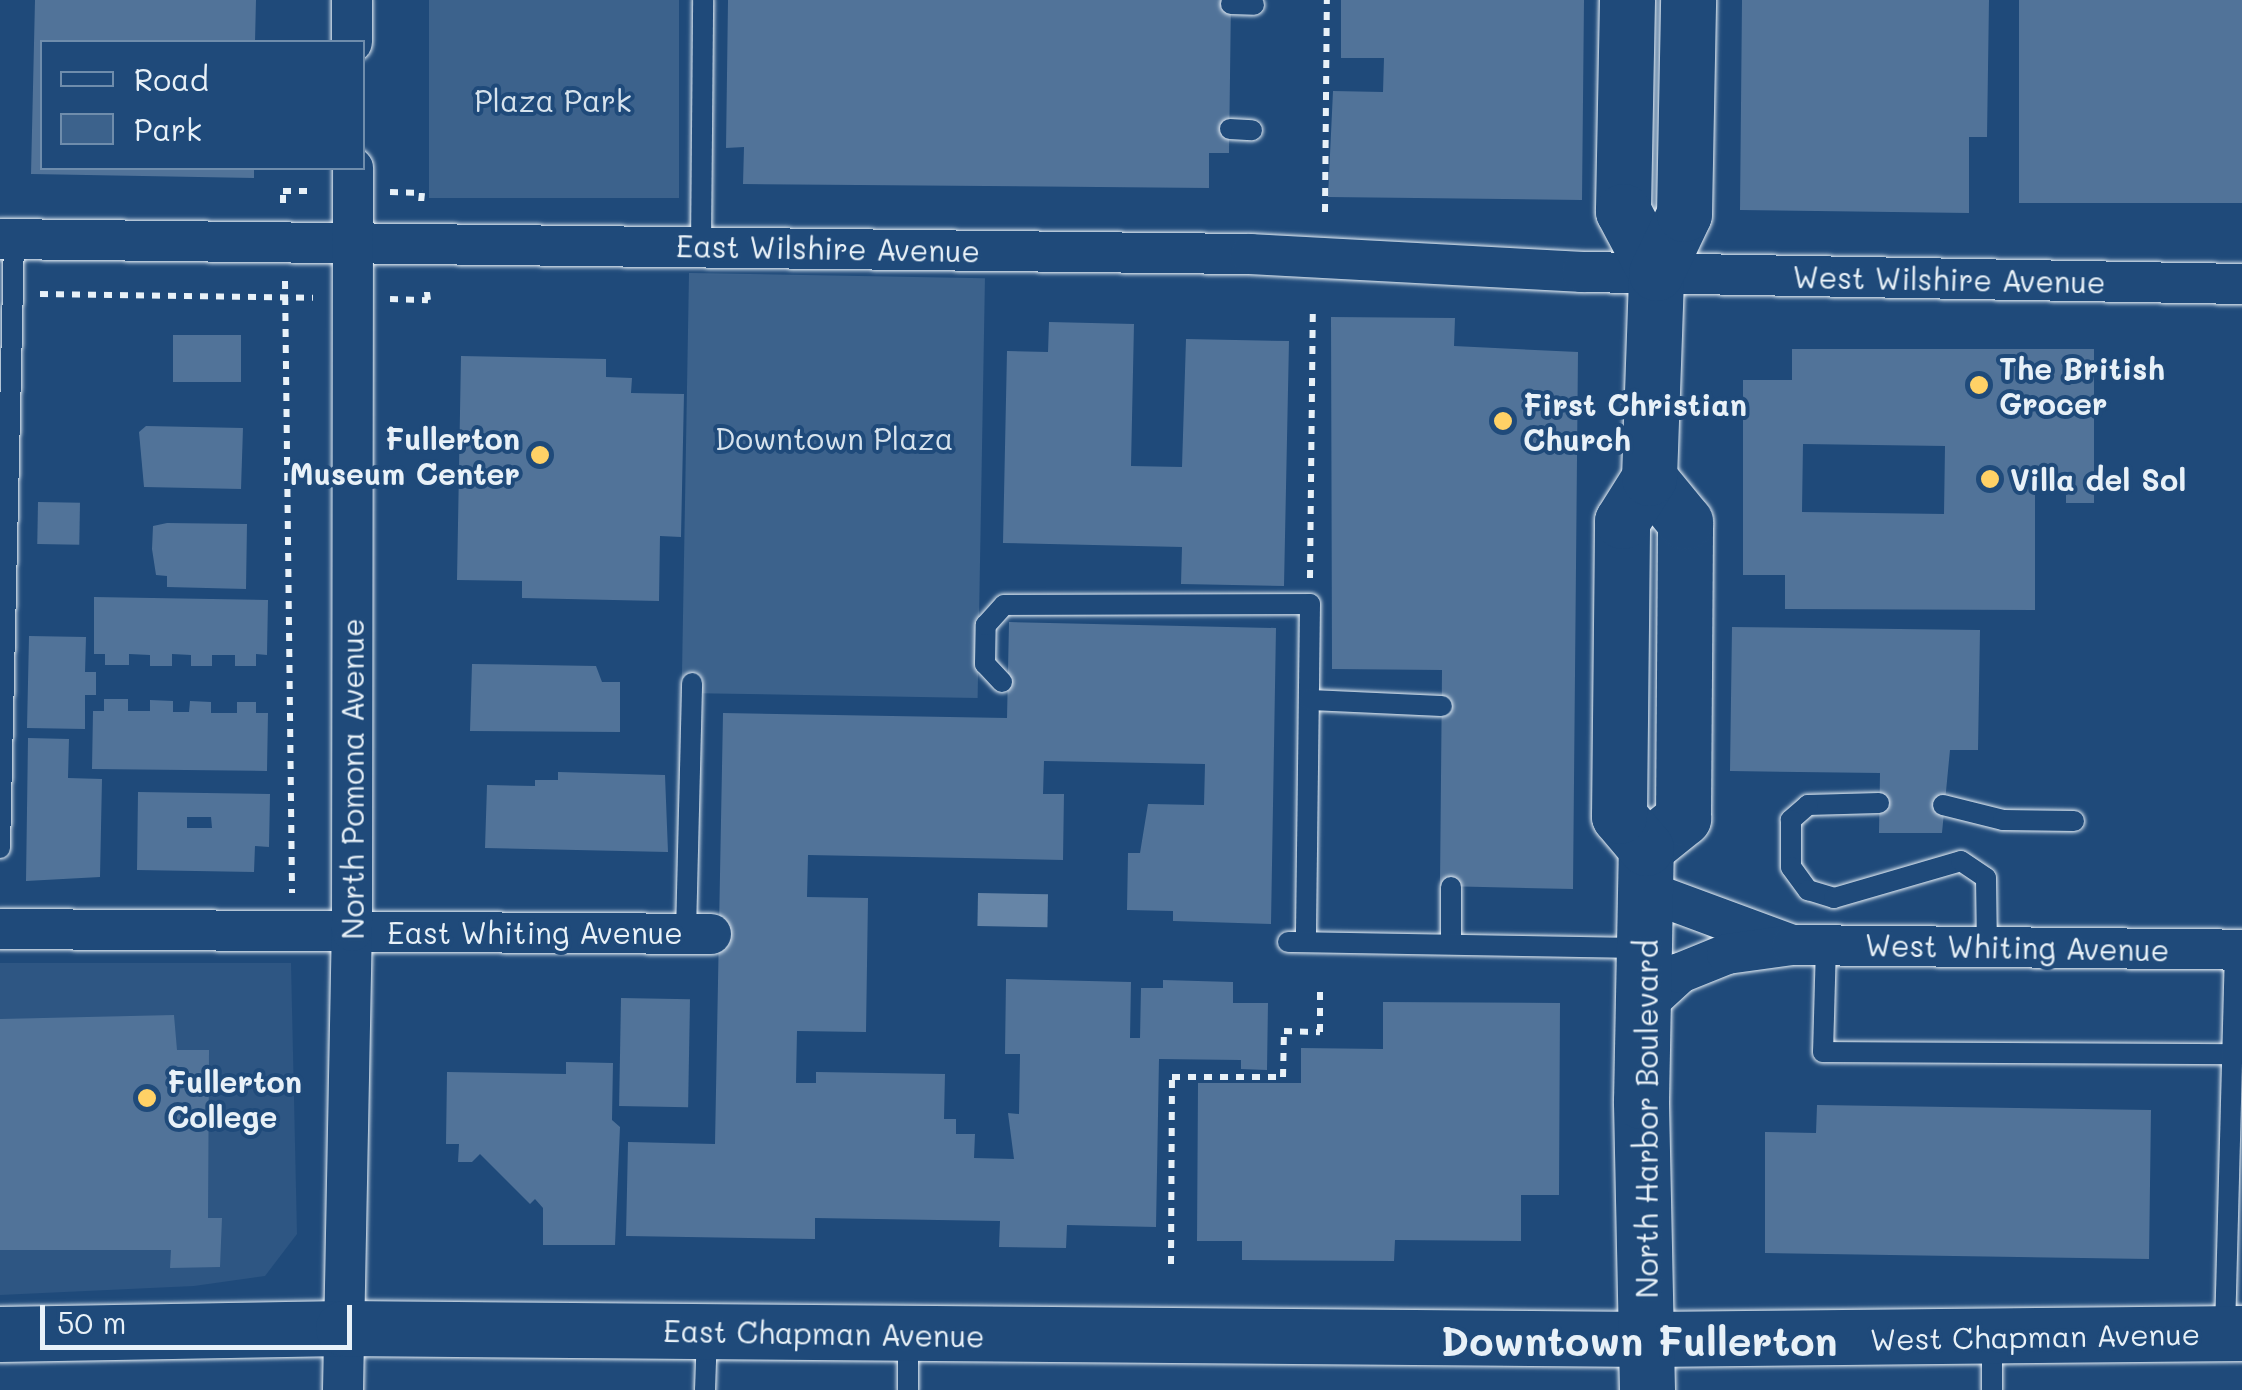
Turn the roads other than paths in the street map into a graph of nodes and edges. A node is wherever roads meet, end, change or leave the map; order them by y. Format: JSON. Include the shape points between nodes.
{"nodes":[{"id":1,"x":352,"y":0,"type":"edge"},
{"id":2,"x":703,"y":0,"type":"edge"},
{"id":3,"x":1627,"y":0,"type":"edge"},
{"id":4,"x":1688,"y":0,"type":"edge"},
{"id":5,"x":1230,"y":4,"type":"dead end"},
{"id":6,"x":1254,"y":4,"type":"dead end"},
{"id":7,"x":352,"y":40,"type":"edge"},
{"id":8,"x":1230,"y":130,"type":"dead end"},
{"id":9,"x":1252,"y":130,"type":"dead end"},
{"id":10,"x":353,"y":179,"type":"edge"},
{"id":11,"x":7,"y":239,"type":"edge"},
{"id":12,"x":352,"y":241,"type":"junction"},
{"id":13,"x":700,"y":246,"type":"junction"},
{"id":14,"x":1656,"y":273,"type":"junction"},
{"id":15,"x":2242,"y":284,"type":"edge"},
{"id":16,"x":3,"y":578,"type":"edge"},
{"id":17,"x":1002,"y":682,"type":"dead end"},
{"id":18,"x":692,"y":683,"type":"dead end"},
{"id":19,"x":1310,"y":700,"type":"junction"},
{"id":20,"x":1439,"y":704,"type":"dead end"},
{"id":21,"x":1879,"y":803,"type":"dead end"},
{"id":22,"x":1942,"y":805,"type":"dead end"},
{"id":23,"x":2074,"y":821,"type":"dead end"},
{"id":24,"x":0,"y":848,"type":"edge"},
{"id":25,"x":1646,"y":870,"type":"junction"},
{"id":26,"x":1451,"y":887,"type":"dead end"},
{"id":27,"x":0,"y":929,"type":"edge"},
{"id":28,"x":352,"y":931,"type":"junction"},
{"id":29,"x":698,"y":933,"type":"joint"},
{"id":30,"x":1451,"y":944,"type":"junction"},
{"id":31,"x":1809,"y":945,"type":"junction"},
{"id":32,"x":1987,"y":947,"type":"junction"},
{"id":33,"x":1644,"y":948,"type":"junction"},
{"id":34,"x":2238,"y":950,"type":"edge"},
{"id":35,"x":1643,"y":1007,"type":"junction"},
{"id":36,"x":2232,"y":1054,"type":"junction"},
{"id":37,"x":343,"y":1328,"type":"junction"},
{"id":38,"x":707,"y":1332,"type":"junction"},
{"id":39,"x":2234,"y":1333,"type":"edge"},
{"id":40,"x":0,"y":1334,"type":"edge"},
{"id":41,"x":908,"y":1334,"type":"junction"},
{"id":42,"x":1647,"y":1365,"type":"edge"},
{"id":43,"x":1992,"y":1365,"type":"edge"},
{"id":44,"x":343,"y":1390,"type":"edge"},
{"id":45,"x":705,"y":1390,"type":"edge"},
{"id":46,"x":908,"y":1390,"type":"edge"}],
"edges":[{"from":1,"to":7,"type":"street"},
{"from":2,"to":13,"type":"lane"},
{"from":3,"to":14,"type":"main road","via":[[1623,211]]},
{"from":4,"to":14,"type":"main road","via":[[1684,214]]},
{"from":5,"to":6,"type":"lane"},
{"from":8,"to":9,"type":"lane"},
{"from":10,"to":12,"type":"street","name":"North Pomona Avenue"},
{"from":11,"to":12,"type":"street","name":"East Wilshire Avenue"},
{"from":11,"to":16,"type":"lane","via":[[12,294]]},
{"from":12,"to":13,"type":"street","name":"East Wilshire Avenue"},
{"from":12,"to":28,"type":"street","name":"North Pomona Avenue"},
{"from":13,"to":14,"type":"street","name":"East Wilshire Avenue","via":[[1251,254]]},
{"from":14,"to":15,"type":"street","name":"West Wilshire Avenue"},
{"from":14,"to":25,"type":"main road","via":[[1649,478],[1684,522],[1683,818]]},
{"from":16,"to":24,"type":"lane"},
{"from":17,"to":19,"type":"lane","via":[[985,664],[985,644],[986,625],[1004,606],[1310,604]]},
{"from":18,"to":29,"type":"lane"},
{"from":19,"to":20,"type":"lane"},
{"from":19,"to":30,"type":"lane","via":[[1297,942]]},
{"from":21,"to":32,"type":"lane","via":[[1808,805],[1791,820],[1786,843],[1808,890],[1834,898],[1961,862],[1986,878]]},
{"from":22,"to":23,"type":"lane","via":[[2003,820]]},
{"from":25,"to":31,"type":"street","name":"West Whiting Avenue"},
{"from":25,"to":33,"type":"main road","name":"North Harbor Boulevard"},
{"from":26,"to":30,"type":"lane"},
{"from":27,"to":28,"type":"street","name":"East Whiting Avenue"},
{"from":28,"to":29,"type":"street","name":"East Whiting Avenue"},
{"from":28,"to":37,"type":"street","name":"North Pomona Avenue"},
{"from":30,"to":33,"type":"lane"},
{"from":31,"to":32,"type":"street","name":"West Whiting Avenue"},
{"from":31,"to":35,"type":"street","name":"West Whiting Avenue","via":[[1711,960],[1680,974]]},
{"from":31,"to":36,"type":"lane","via":[[1823,1052]]},
{"from":32,"to":34,"type":"street","name":"West Whiting Avenue"},
{"from":33,"to":35,"type":"main road","name":"North Harbor Boulevard"},
{"from":34,"to":36,"type":"lane"},
{"from":35,"to":42,"type":"main road","name":"North Harbor Boulevard"},
{"from":36,"to":39,"type":"lane"},
{"from":37,"to":38,"type":"main road","name":"East Chapman Avenue"},
{"from":37,"to":40,"type":"main road","name":"East Chapman Avenue"},
{"from":37,"to":44,"type":"street","name":"North Pomona Avenue"},
{"from":38,"to":41,"type":"main road","name":"East Chapman Avenue"},
{"from":38,"to":45,"type":"lane"},
{"from":39,"to":43,"type":"main road","name":"West Chapman Avenue"},
{"from":41,"to":42,"type":"main road","name":"East Chapman Avenue"},
{"from":41,"to":46,"type":"lane"},
{"from":42,"to":43,"type":"main road","name":"West Chapman Avenue"}]}
